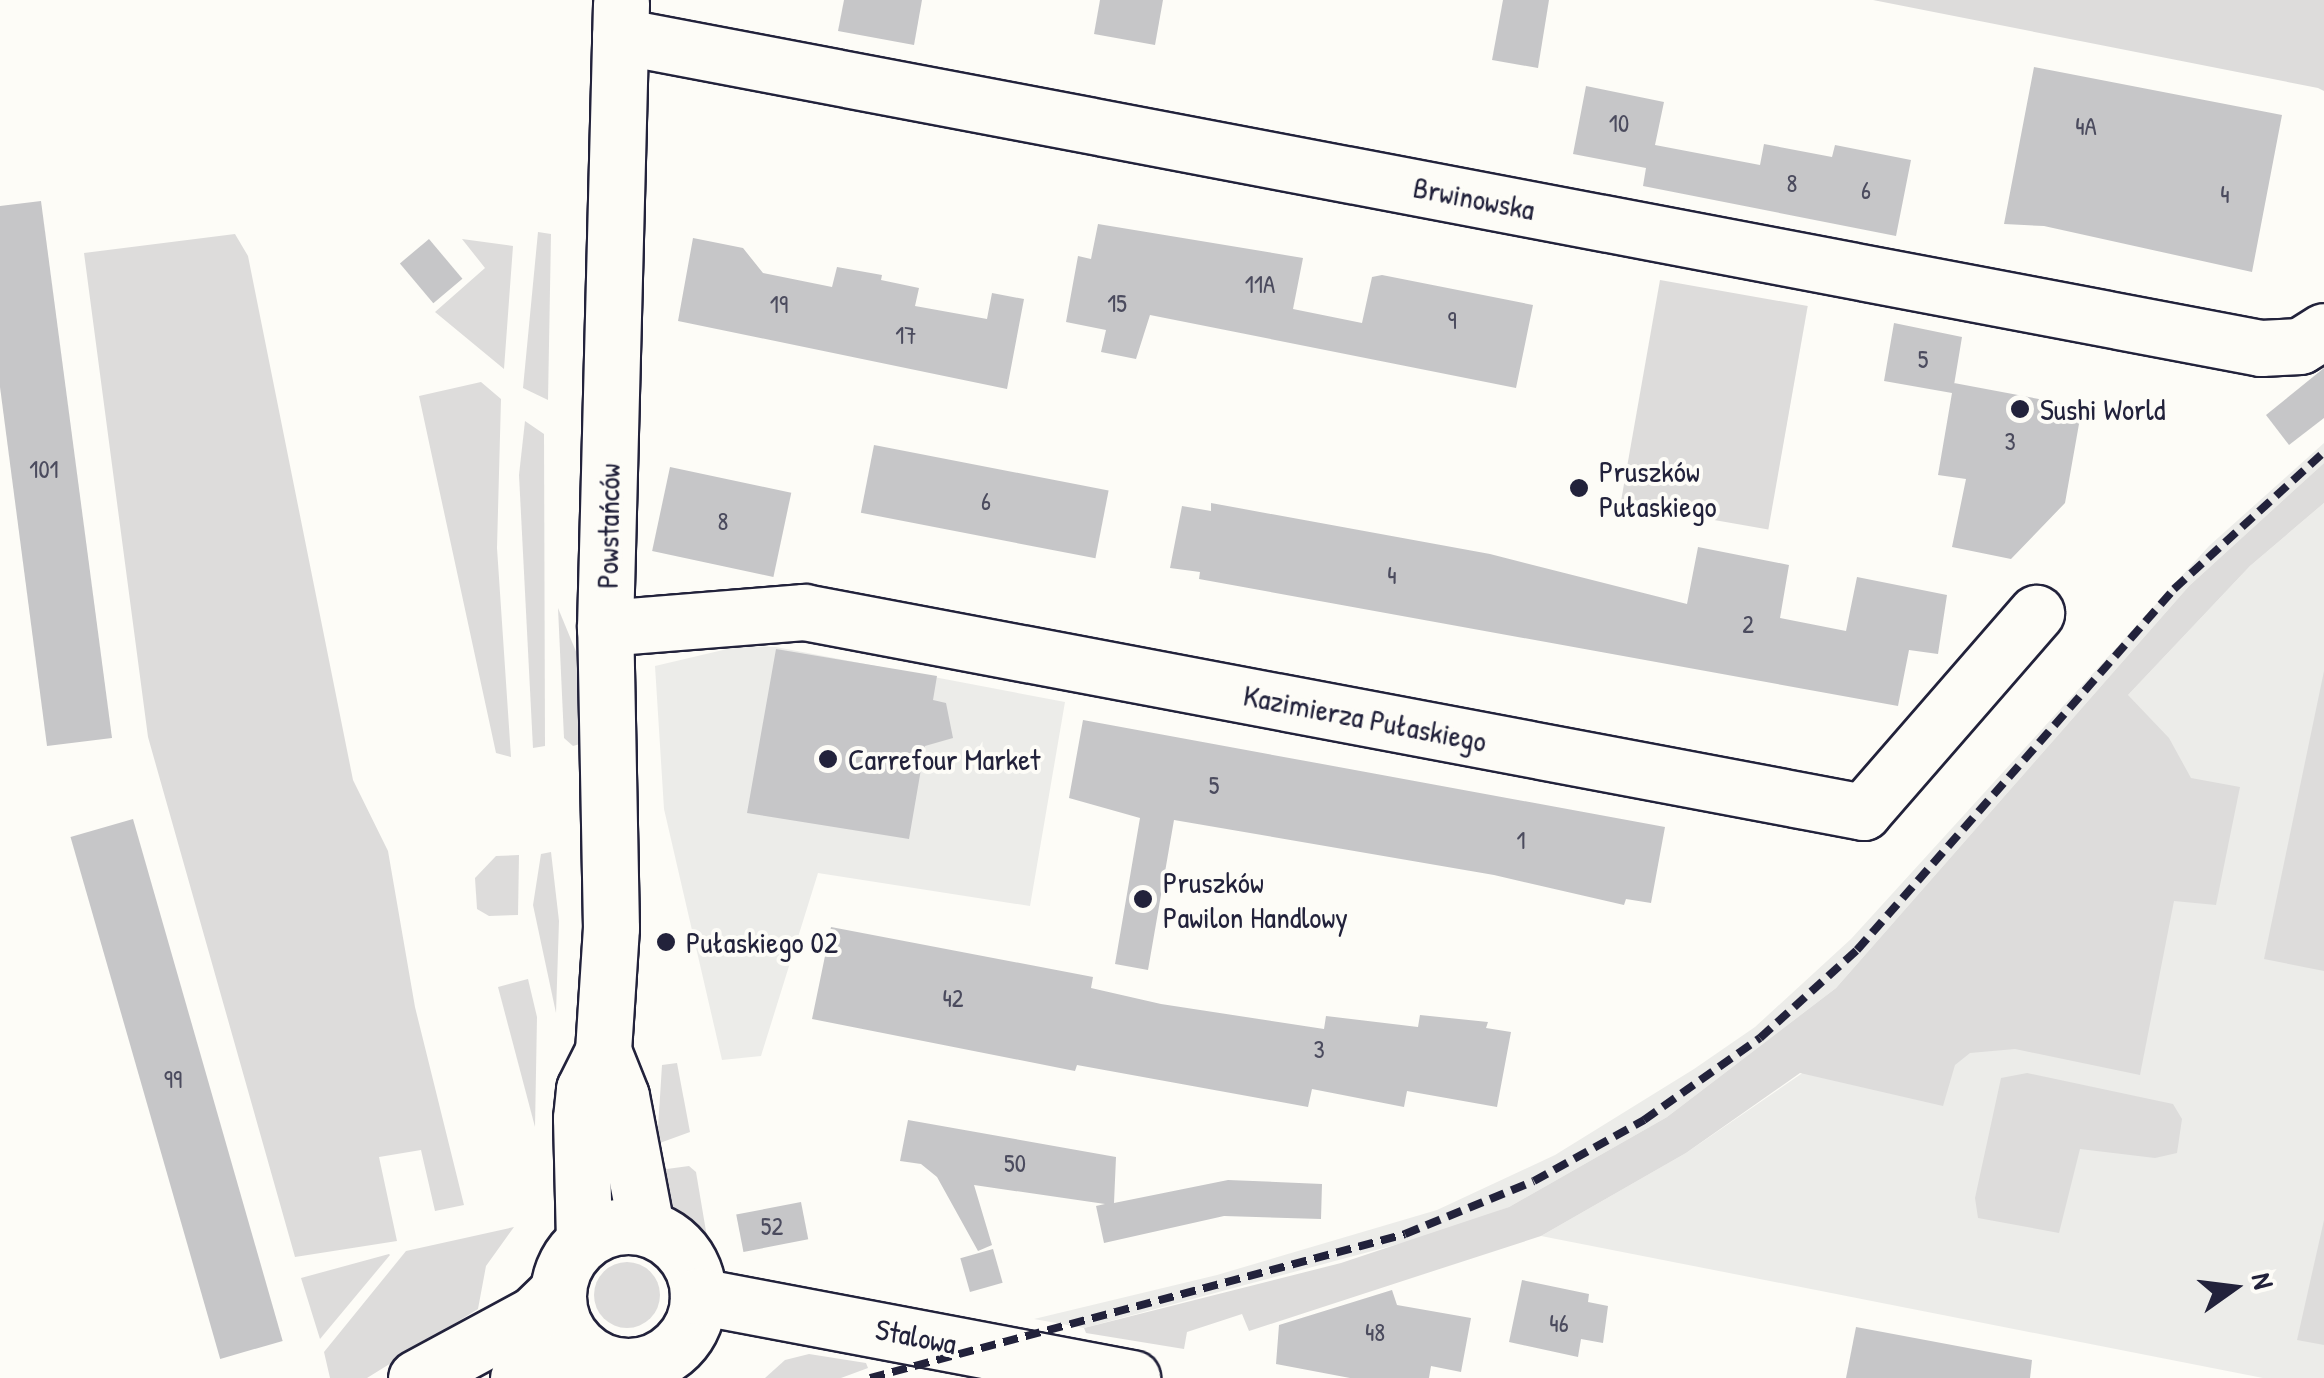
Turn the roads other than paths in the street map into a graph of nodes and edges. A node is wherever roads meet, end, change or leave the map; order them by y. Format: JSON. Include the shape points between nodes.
{"nodes":[{"id":1,"x":621,"y":18,"type":"edge"},
{"id":2,"x":2324,"y":332,"type":"edge"},
{"id":3,"x":2036,"y":613,"type":"dead end"},
{"id":4,"x":605,"y":628,"type":"junction"},
{"id":5,"x":603,"y":1051,"type":"junction"},
{"id":6,"x":646,"y":1227,"type":"junction"},
{"id":7,"x":584,"y":1241,"type":"junction"},
{"id":8,"x":558,"y":1291,"type":"junction"},
{"id":9,"x":698,"y":1296,"type":"junction"},
{"id":10,"x":587,"y":1353,"type":"junction"},
{"id":11,"x":670,"y":1366,"type":"edge"},
{"id":12,"x":416,"y":1378,"type":"edge"},
{"id":13,"x":518,"y":1378,"type":"edge"},
{"id":14,"x":1132,"y":1378,"type":"edge"}],
"edges":[{"from":1,"to":2,"type":"street","name":"Brwinowska","via":[[2261,348],[2300,346]]},
{"from":1,"to":4,"type":"street","name":"Powstańców"},
{"from":3,"to":4,"type":"street","name":"Kazimierza Pułaskiego","via":[[1863,812],[804,612]]},
{"from":4,"to":5,"type":"street","name":"Powstańców","via":[[610,928]]},
{"from":5,"to":6,"type":"street","name":"Powstańców","via":[[621,1096]]},
{"from":5,"to":7,"type":"street","name":"Powstańców","via":[[584,1089]]},
{"from":6,"to":7,"type":"street","via":[[614,1226]]},
{"from":6,"to":9,"type":"street","via":[[670,1238],[688,1258]]},
{"from":7,"to":8,"type":"street","via":[[563,1268]]},
{"from":8,"to":10,"type":"street","via":[[564,1326]]},
{"from":8,"to":12,"type":"street","via":[[534,1314]]},
{"from":9,"to":11,"type":"street","via":[[693,1324]]},
{"from":9,"to":14,"type":"street","name":"Stalowa"},
{"from":10,"to":11,"type":"street","via":[[626,1366]]},
{"from":10,"to":13,"type":"street"}]}
